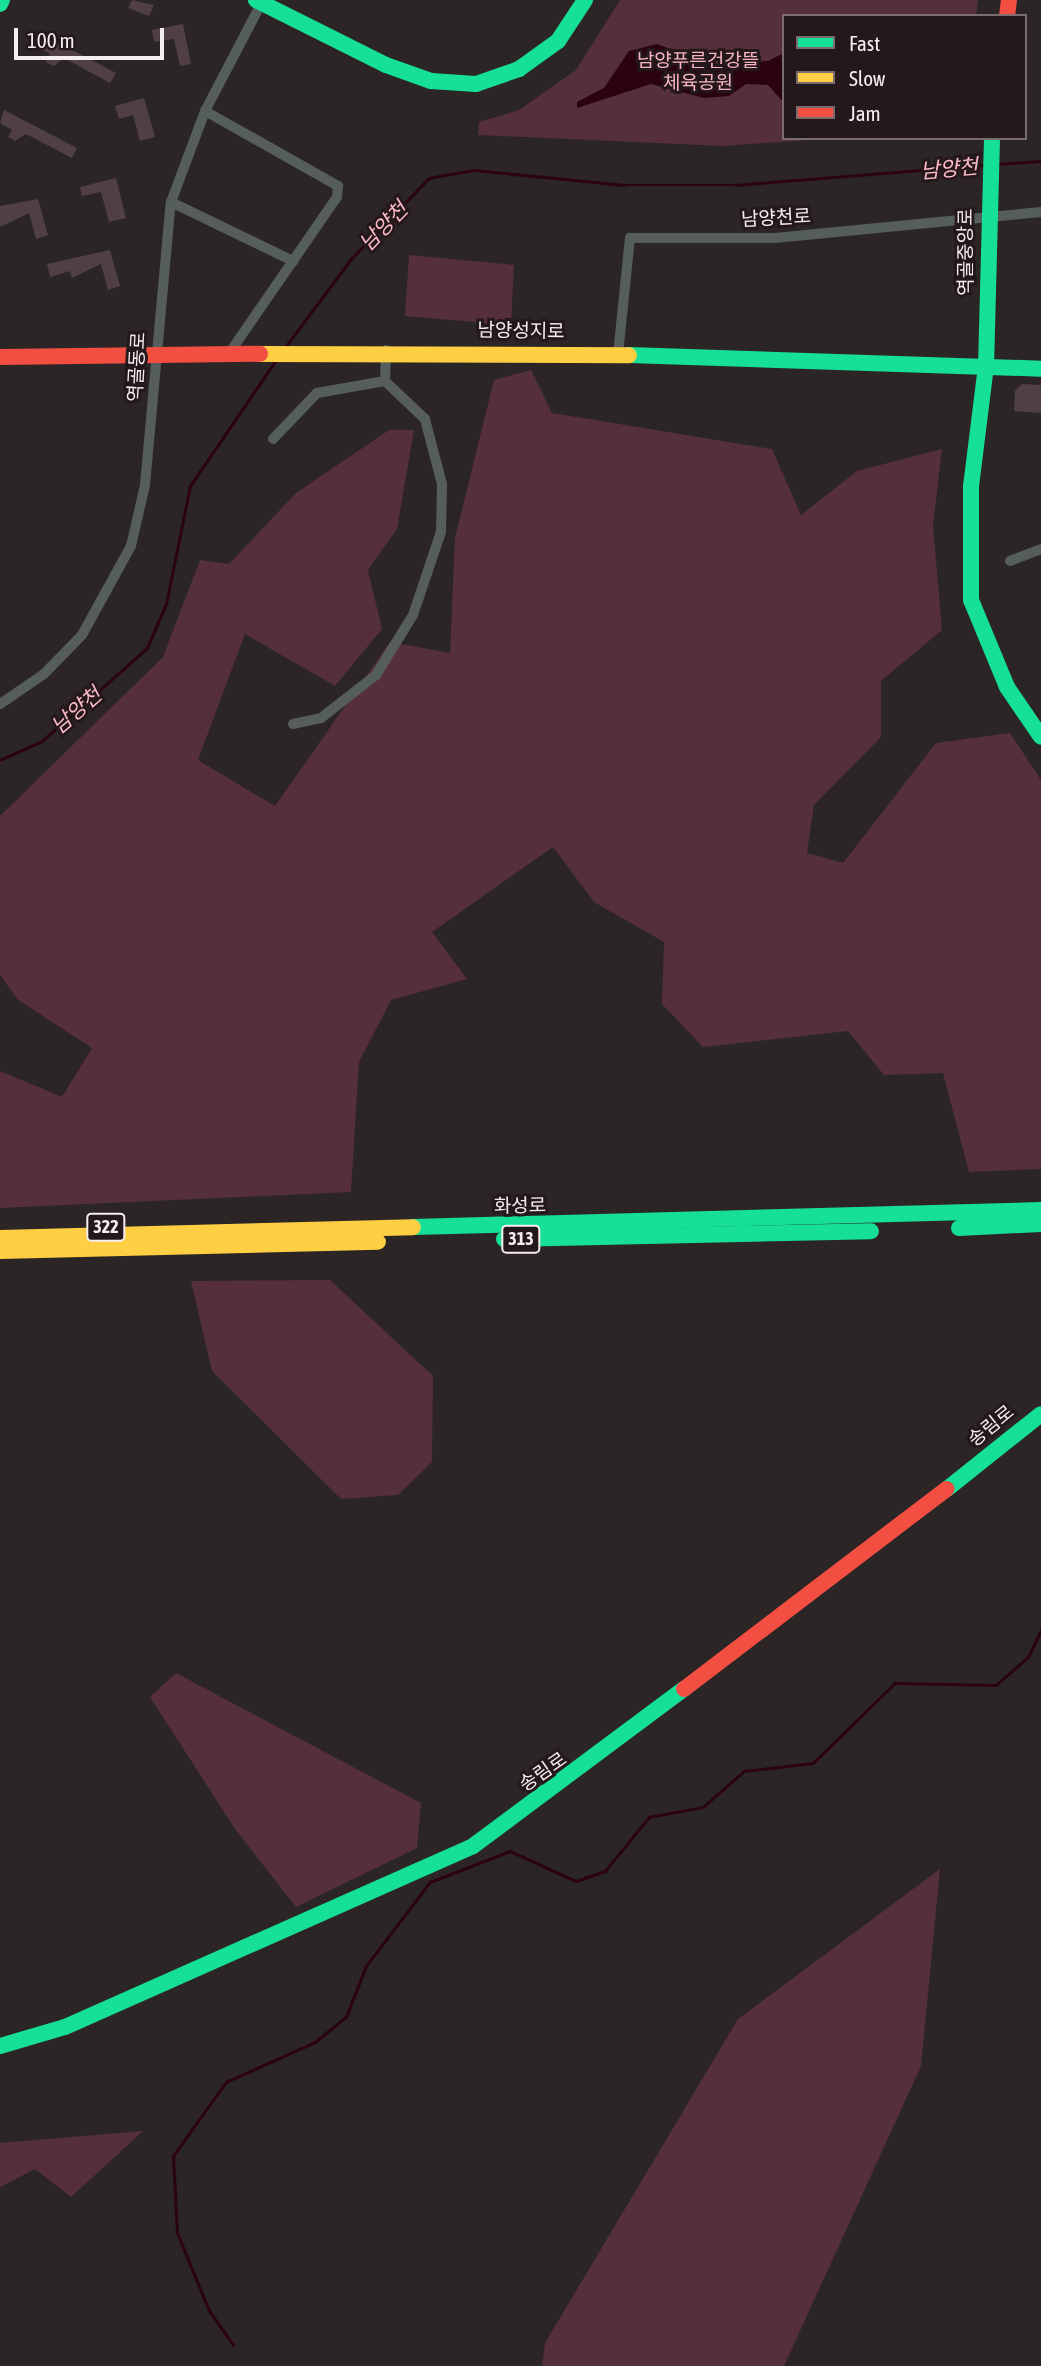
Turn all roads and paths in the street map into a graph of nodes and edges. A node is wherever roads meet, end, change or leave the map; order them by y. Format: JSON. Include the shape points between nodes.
{"nodes":[{"id":1,"x":584,"y":0,"type":"edge"},
{"id":2,"x":261,"y":1,"type":"edge"},
{"id":3,"x":205,"y":111,"type":"junction"},
{"id":4,"x":992,"y":140,"type":"edge"},
{"id":5,"x":171,"y":202,"type":"junction"},
{"id":6,"x":987,"y":209,"type":"junction"},
{"id":7,"x":1041,"y":212,"type":"edge"},
{"id":8,"x":293,"y":261,"type":"junction"},
{"id":9,"x":386,"y":350,"type":"junction"},
{"id":10,"x":230,"y":352,"type":"junction"},
{"id":11,"x":156,"y":354,"type":"junction"},
{"id":12,"x":618,"y":354,"type":"junction"},
{"id":13,"x":0,"y":357,"type":"edge"},
{"id":14,"x":986,"y":366,"type":"junction"},
{"id":15,"x":1041,"y":369,"type":"edge"},
{"id":16,"x":385,"y":381,"type":"junction"},
{"id":17,"x":273,"y":439,"type":"dead end"},
{"id":18,"x":1041,"y":549,"type":"edge"},
{"id":19,"x":1010,"y":561,"type":"dead end"},
{"id":20,"x":0,"y":704,"type":"edge"},
{"id":21,"x":293,"y":724,"type":"dead end"},
{"id":22,"x":1041,"y":737,"type":"edge"},
{"id":23,"x":1041,"y":1210,"type":"edge"},
{"id":24,"x":1041,"y":1224,"type":"edge"},
{"id":25,"x":0,"y":1227,"type":"edge"},
{"id":26,"x":211,"y":1234,"type":"junction"},
{"id":27,"x":0,"y":1238,"type":"edge"},
{"id":28,"x":0,"y":1251,"type":"edge"},
{"id":29,"x":1041,"y":1413,"type":"edge"},
{"id":30,"x":0,"y":2046,"type":"edge"}],
"edges":[{"from":1,"to":2,"type":"main road","via":[[558,41],[519,69],[476,84],[431,81],[386,65]]},
{"from":2,"to":3,"type":"street","name":"역골동로"},
{"from":3,"to":5,"type":"street","name":"역골동로"},
{"from":3,"to":8,"type":"street","via":[[338,186],[337,197]]},
{"from":4,"to":6,"type":"main road","name":"역골중앙로"},
{"from":5,"to":8,"type":"street"},
{"from":5,"to":11,"type":"street","name":"역골동로"},
{"from":6,"to":7,"type":"street","name":"남양천로"},
{"from":6,"to":12,"type":"street","name":"남양천로","via":[[775,238],[630,237]]},
{"from":6,"to":14,"type":"main road","name":"역골중앙로"},
{"from":8,"to":10,"type":"street"},
{"from":9,"to":10,"type":"main road","name":"남양성지로"},
{"from":9,"to":12,"type":"main road","name":"남양성지로"},
{"from":9,"to":16,"type":"street"},
{"from":10,"to":11,"type":"main road","name":"남양성지로"},
{"from":11,"to":13,"type":"main road","name":"남양성지로"},
{"from":11,"to":20,"type":"street","name":"역골동로","via":[[143,499],[125,563],[71,648]]},
{"from":12,"to":14,"type":"main road","name":"남양성지로"},
{"from":14,"to":15,"type":"main road","name":"남양성지로"},
{"from":14,"to":22,"type":"main road","name":"역골중앙로","via":[[971,487],[971,600],[1007,687]]},
{"from":16,"to":17,"type":"street","via":[[317,393]]},
{"from":16,"to":21,"type":"street","via":[[425,419],[442,484],[441,532],[413,615],[376,675],[321,718]]},
{"from":18,"to":19,"type":"street"},
{"from":23,"to":26,"type":"main road","name":"화성로","number":"313"},
{"from":24,"to":28,"type":"main road","name":"화성로","number":"313"},
{"from":25,"to":26,"type":"main road","number":"322","via":[[132,1226]]},
{"from":26,"to":27,"type":"main road","name":"화성로","number":"313"},
{"from":29,"to":30,"type":"main road","name":"송림로","via":[[841,1573],[473,1846],[65,2027]]}]}
